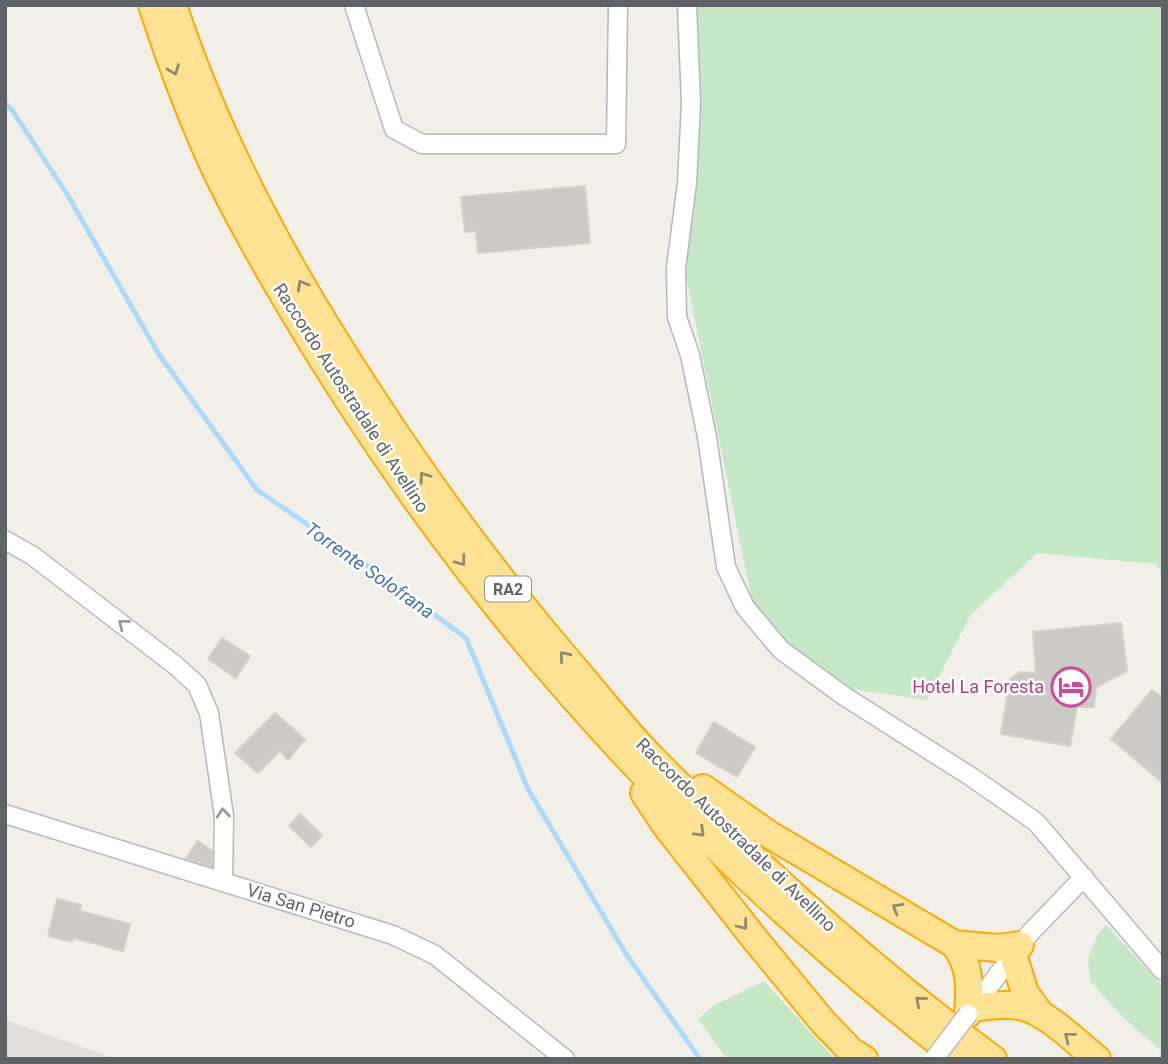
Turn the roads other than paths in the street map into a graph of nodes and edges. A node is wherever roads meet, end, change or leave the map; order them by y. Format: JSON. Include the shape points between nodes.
{"nodes":[{"id":1,"x":152,"y":5,"type":"edge"},
{"id":2,"x":173,"y":5,"type":"edge"},
{"id":3,"x":354,"y":5,"type":"edge"},
{"id":4,"x":618,"y":5,"type":"edge"},
{"id":5,"x":687,"y":5,"type":"edge"},
{"id":6,"x":5,"y":540,"type":"edge"},
{"id":7,"x":594,"y":691,"type":"junction"},
{"id":8,"x":601,"y":731,"type":"junction"},
{"id":9,"x":5,"y":814,"type":"edge"},
{"id":10,"x":1084,"y":877,"type":"junction"},
{"id":11,"x":223,"y":881,"type":"junction"},
{"id":12,"x":954,"y":944,"type":"junction"},
{"id":13,"x":1017,"y":950,"type":"junction"},
{"id":14,"x":1163,"y":971,"type":"edge"},
{"id":15,"x":970,"y":1011,"type":"junction"},
{"id":16,"x":1041,"y":1015,"type":"junction"},
{"id":17,"x":856,"y":1056,"type":"edge"},
{"id":18,"x":565,"y":1059,"type":"edge"},
{"id":19,"x":934,"y":1059,"type":"edge"},
{"id":20,"x":960,"y":1059,"type":"edge"},
{"id":21,"x":993,"y":1059,"type":"edge"},
{"id":22,"x":1097,"y":1059,"type":"edge"}],
"edges":[{"from":1,"to":8,"type":"highway","name":"Raccordo Autostradale di Avellino","number":"RA2","one_way":true,"via":[[218,174],[318,352],[431,523]]},
{"from":7,"to":2,"type":"highway","name":"Raccordo Autostradale di Avellino","number":"RA2","one_way":true,"via":[[486,561],[341,351],[232,155]]},
{"from":3,"to":4,"type":"street","via":[[394,129],[422,144],[616,144]]},
{"from":5,"to":10,"type":"street","via":[[691,103],[676,268],[677,317],[707,437],[726,567],[745,607],[781,650],[1036,822]]},
{"from":11,"to":6,"type":"street","one_way":true,"via":[[224,816],[209,713],[197,685],[53,571]]},
{"from":12,"to":7,"type":"highway","one_way":true,"via":[[740,816]]},
{"from":21,"to":7,"type":"highway","name":"Raccordo Autostradale di Avellino","number":"RA2","one_way":true,"via":[[837,932],[742,845],[650,756]]},
{"from":8,"to":17,"type":"highway","one_way":true,"via":[[666,826],[746,928],[823,1023]]},
{"from":8,"to":20,"type":"highway","name":"Raccordo Autostradale di Avellino","number":"RA2","one_way":true,"via":[[794,920]]},
{"from":9,"to":11,"type":"street","name":"Via San Pietro"},
{"from":10,"to":13,"type":"street"},
{"from":10,"to":14,"type":"street"},
{"from":11,"to":18,"type":"street","name":"Via San Pietro","via":[[393,935],[435,955]]},
{"from":12,"to":13,"type":"highway"},
{"from":12,"to":15,"type":"highway","via":[[964,956]]},
{"from":13,"to":15,"type":"street"},
{"from":13,"to":16,"type":"highway","via":[[1025,993]]},
{"from":15,"to":16,"type":"highway","via":[[1009,1006]]},
{"from":15,"to":19,"type":"street","bridge":true},
{"from":22,"to":16,"type":"highway","one_way":true}]}
